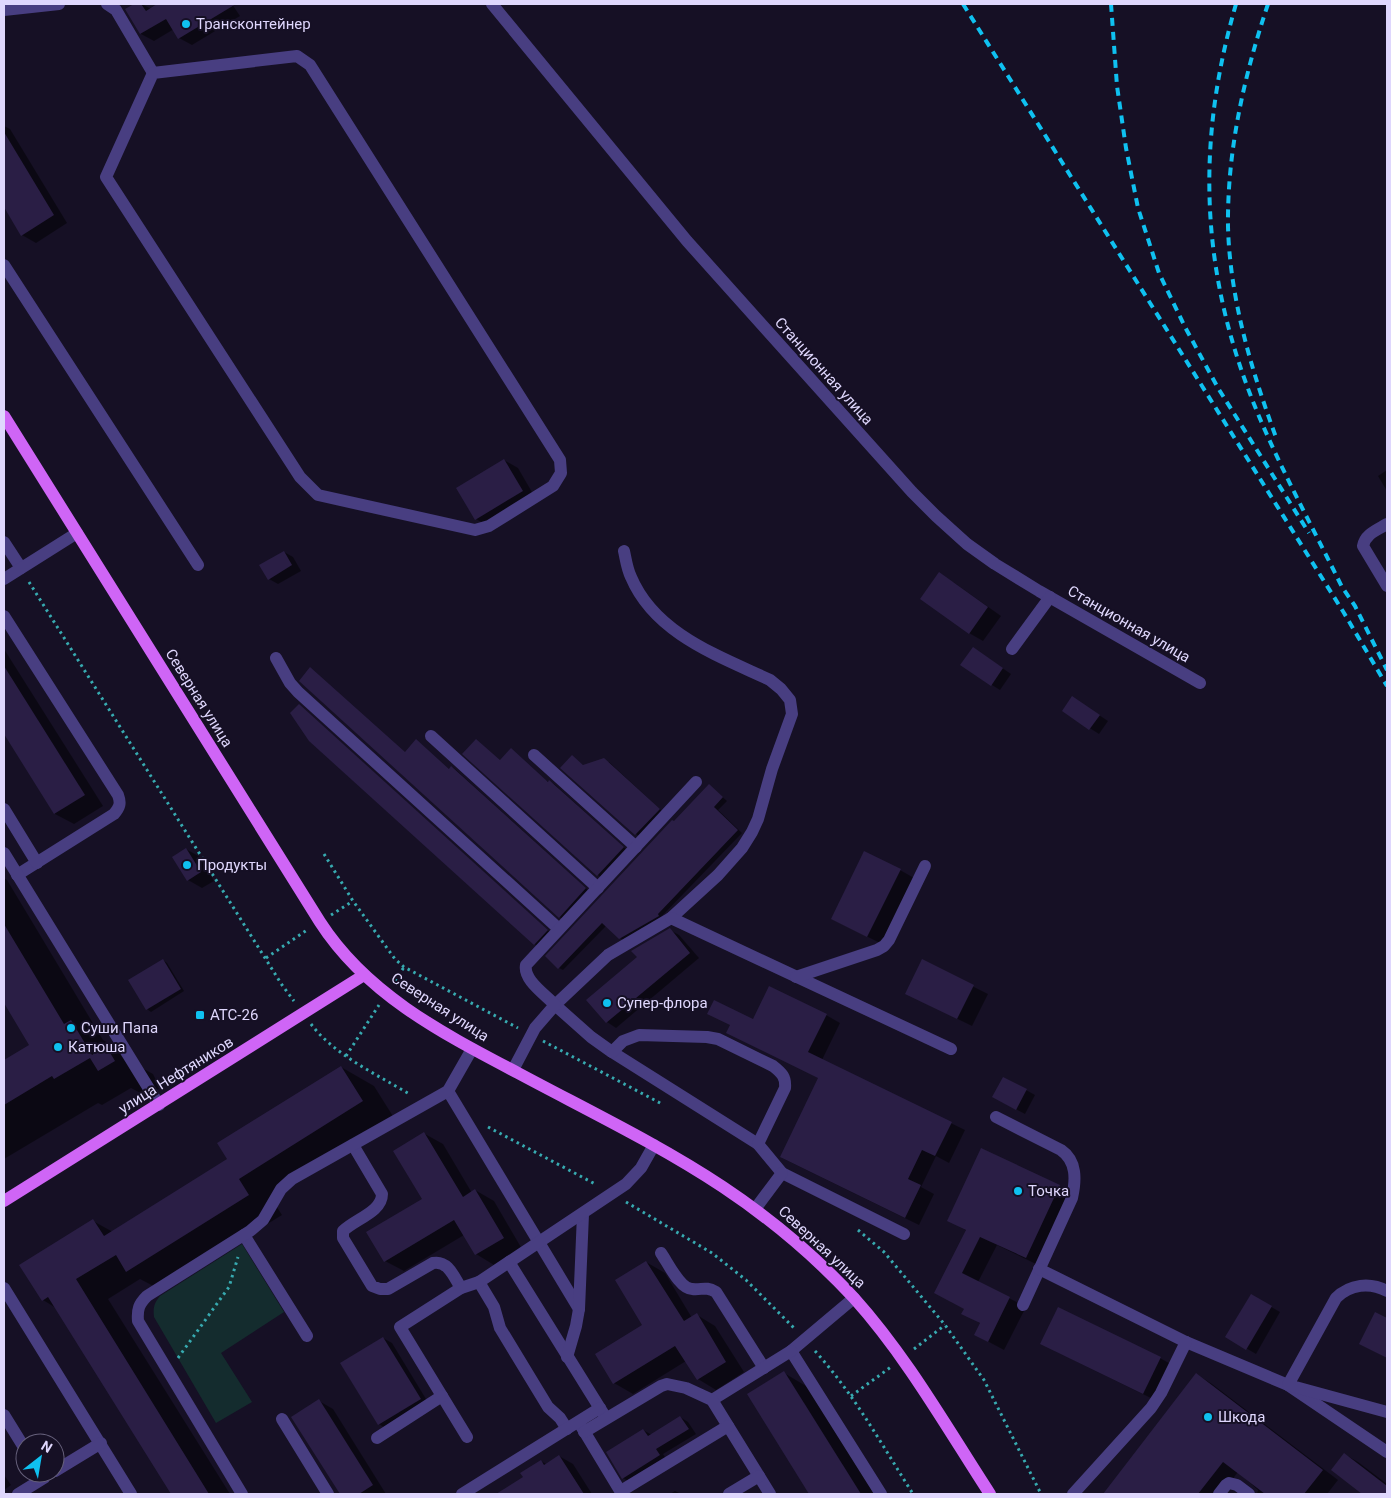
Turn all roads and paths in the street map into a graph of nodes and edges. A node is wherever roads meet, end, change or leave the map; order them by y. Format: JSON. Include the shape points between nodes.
{"nodes":[{"id":1,"x":59,"y":4,"type":"edge"},
{"id":2,"x":107,"y":4,"type":"edge"},
{"id":3,"x":492,"y":4,"type":"edge"},
{"id":4,"x":4,"y":10,"type":"edge"},
{"id":5,"x":153,"y":73,"type":"junction"},
{"id":6,"x":4,"y":265,"type":"edge"},
{"id":7,"x":4,"y":416,"type":"edge"},
{"id":8,"x":1387,"y":524,"type":"edge"},
{"id":9,"x":77,"y":533,"type":"junction"},
{"id":10,"x":4,"y":542,"type":"edge"},
{"id":11,"x":624,"y":551,"type":"dead end"},
{"id":12,"x":198,"y":565,"type":"dead end"},
{"id":13,"x":21,"y":568,"type":"junction"},
{"id":14,"x":4,"y":579,"type":"edge"},
{"id":15,"x":1387,"y":586,"type":"edge"},
{"id":16,"x":1050,"y":597,"type":"junction"},
{"id":17,"x":4,"y":616,"type":"edge"},
{"id":18,"x":1012,"y":650,"type":"dead end"},
{"id":19,"x":276,"y":658,"type":"dead end"},
{"id":20,"x":1200,"y":683,"type":"dead end"},
{"id":21,"x":431,"y":736,"type":"dead end"},
{"id":22,"x":534,"y":755,"type":"dead end"},
{"id":23,"x":696,"y":782,"type":"dead end"},
{"id":24,"x":4,"y":809,"type":"edge"},
{"id":25,"x":636,"y":847,"type":"junction"},
{"id":26,"x":4,"y":853,"type":"edge"},
{"id":27,"x":37,"y":863,"type":"junction"},
{"id":28,"x":925,"y":866,"type":"dead end"},
{"id":29,"x":17,"y":875,"type":"junction"},
{"id":30,"x":598,"y":888,"type":"junction"},
{"id":31,"x":671,"y":918,"type":"junction"},
{"id":32,"x":559,"y":929,"type":"junction"},
{"id":33,"x":404,"y":967,"type":"dead end"},
{"id":34,"x":364,"y":975,"type":"junction"},
{"id":35,"x":796,"y":977,"type":"junction"},
{"id":36,"x":386,"y":995,"type":"junction"},
{"id":37,"x":555,"y":1005,"type":"junction"},
{"id":38,"x":304,"y":1014,"type":"junction"},
{"id":39,"x":472,"y":1049,"type":"junction"},
{"id":40,"x":951,"y":1049,"type":"dead end"},
{"id":41,"x":612,"y":1052,"type":"junction"},
{"id":42,"x":346,"y":1056,"type":"junction"},
{"id":43,"x":512,"y":1070,"type":"junction"},
{"id":44,"x":448,"y":1091,"type":"junction"},
{"id":45,"x":425,"y":1104,"type":"junction"},
{"id":46,"x":159,"y":1105,"type":"junction"},
{"id":47,"x":996,"y":1118,"type":"dead end"},
{"id":48,"x":486,"y":1126,"type":"dead end"},
{"id":49,"x":354,"y":1144,"type":"junction"},
{"id":50,"x":758,"y":1144,"type":"junction"},
{"id":51,"x":654,"y":1145,"type":"junction"},
{"id":52,"x":782,"y":1173,"type":"junction"},
{"id":53,"x":613,"y":1194,"type":"junction"},
{"id":54,"x":4,"y":1201,"type":"edge"},
{"id":55,"x":755,"y":1209,"type":"junction"},
{"id":56,"x":583,"y":1214,"type":"junction"},
{"id":57,"x":244,"y":1234,"type":"junction"},
{"id":58,"x":904,"y":1234,"type":"dead end"},
{"id":59,"x":539,"y":1242,"type":"junction"},
{"id":60,"x":661,"y":1253,"type":"dead end"},
{"id":61,"x":509,"y":1262,"type":"junction"},
{"id":62,"x":1039,"y":1270,"type":"junction"},
{"id":63,"x":479,"y":1282,"type":"junction"},
{"id":64,"x":4,"y":1288,"type":"edge"},
{"id":65,"x":461,"y":1288,"type":"junction"},
{"id":66,"x":1387,"y":1290,"type":"edge"},
{"id":67,"x":854,"y":1298,"type":"junction"},
{"id":68,"x":1023,"y":1305,"type":"dead end"},
{"id":69,"x":579,"y":1309,"type":"junction"},
{"id":70,"x":307,"y":1336,"type":"dead end"},
{"id":71,"x":806,"y":1340,"type":"junction"},
{"id":72,"x":1186,"y":1342,"type":"junction"},
{"id":73,"x":791,"y":1351,"type":"junction"},
{"id":74,"x":567,"y":1357,"type":"junction"},
{"id":75,"x":764,"y":1368,"type":"junction"},
{"id":76,"x":168,"y":1372,"type":"junction"},
{"id":77,"x":1288,"y":1385,"type":"junction"},
{"id":78,"x":442,"y":1396,"type":"junction"},
{"id":79,"x":712,"y":1400,"type":"junction"},
{"id":80,"x":1387,"y":1412,"type":"edge"},
{"id":81,"x":603,"y":1413,"type":"junction"},
{"id":82,"x":4,"y":1415,"type":"edge"},
{"id":83,"x":282,"y":1419,"type":"dead end"},
{"id":84,"x":728,"y":1426,"type":"junction"},
{"id":85,"x":581,"y":1427,"type":"junction"},
{"id":86,"x":567,"y":1429,"type":"junction"},
{"id":87,"x":15,"y":1433,"type":"edge"},
{"id":88,"x":468,"y":1437,"type":"dead end"},
{"id":89,"x":376,"y":1438,"type":"dead end"},
{"id":90,"x":101,"y":1443,"type":"junction"},
{"id":91,"x":1387,"y":1452,"type":"edge"},
{"id":92,"x":65,"y":1464,"type":"edge"},
{"id":93,"x":759,"y":1476,"type":"junction"},
{"id":94,"x":34,"y":1483,"type":"edge"},
{"id":95,"x":125,"y":1492,"type":"edge"},
{"id":96,"x":622,"y":1493,"type":"edge"},
{"id":97,"x":18,"y":1494,"type":"edge"},
{"id":98,"x":242,"y":1494,"type":"edge"},
{"id":99,"x":328,"y":1494,"type":"edge"},
{"id":100,"x":462,"y":1494,"type":"edge"},
{"id":101,"x":729,"y":1494,"type":"edge"},
{"id":102,"x":770,"y":1494,"type":"edge"},
{"id":103,"x":881,"y":1494,"type":"edge"},
{"id":104,"x":913,"y":1494,"type":"edge"},
{"id":105,"x":990,"y":1494,"type":"edge"},
{"id":106,"x":1073,"y":1494,"type":"edge"},
{"id":107,"x":1219,"y":1494,"type":"edge"},
{"id":108,"x":1249,"y":1494,"type":"edge"}],
"edges":[{"from":1,"to":4,"type":"street"},
{"from":2,"to":5,"type":"street","via":[[116,10]]},
{"from":3,"to":16,"type":"street","name":"Станционная улица","via":[[687,241],[912,492],[967,544]]},
{"from":5,"to":5,"type":"street","via":[[106,177],[300,477],[318,495],[475,530],[489,526],[553,486],[561,473],[560,460],[310,64],[296,56]]},
{"from":6,"to":12,"type":"street"},
{"from":7,"to":9,"type":"main road","name":"Северная улица"},
{"from":8,"to":15,"type":"street","via":[[1369,535],[1363,546]]},
{"from":9,"to":13,"type":"street"},
{"from":9,"to":34,"type":"main road","name":"Северная улица","via":[[325,929]]},
{"from":10,"to":13,"type":"street"},
{"from":11,"to":31,"type":"street","via":[[630,576],[640,594],[670,628],[689,641],[770,680],[790,700],[792,714],[752,832],[718,875]]},
{"from":13,"to":14,"type":"street"},
{"from":13,"to":38,"type":"path","via":[[282,985]]},
{"from":16,"to":18,"type":"street"},
{"from":16,"to":20,"type":"street","name":"Станционная улица"},
{"from":17,"to":27,"type":"street","via":[[118,794],[120,803],[114,814]]},
{"from":19,"to":32,"type":"street","via":[[298,692]]},
{"from":21,"to":30,"type":"street"},
{"from":22,"to":25,"type":"street"},
{"from":23,"to":25,"type":"street"},
{"from":24,"to":27,"type":"street"},
{"from":25,"to":30,"type":"street"},
{"from":26,"to":29,"type":"street"},
{"from":27,"to":29,"type":"street"},
{"from":28,"to":35,"type":"street","via":[[884,946]]},
{"from":29,"to":46,"type":"street"},
{"from":30,"to":32,"type":"street"},
{"from":31,"to":35,"type":"street"},
{"from":31,"to":37,"type":"street","via":[[608,955]]},
{"from":32,"to":37,"type":"street","via":[[530,959],[525,971]]},
{"from":33,"to":36,"type":"path"},
{"from":34,"to":36,"type":"main road","name":"Северная улица"},
{"from":34,"to":38,"type":"main road","name":"улица Нефтяников"},
{"from":35,"to":40,"type":"street"},
{"from":36,"to":39,"type":"main road","name":"Северная улица"},
{"from":36,"to":42,"type":"path"},
{"from":37,"to":41,"type":"street"},
{"from":37,"to":43,"type":"street","via":[[535,1028]]},
{"from":38,"to":42,"type":"path","via":[[320,1036]]},
{"from":38,"to":46,"type":"main road","name":"улица Нефтяников"},
{"from":39,"to":43,"type":"main road","name":"Северная улица"},
{"from":39,"to":44,"type":"street"},
{"from":41,"to":50,"type":"street"},
{"from":41,"to":50,"type":"street","via":[[623,1041],[639,1035],[707,1037],[718,1039],[773,1066],[786,1080],[785,1088]]},
{"from":42,"to":45,"type":"path"},
{"from":43,"to":51,"type":"main road","name":"Северная улица"},
{"from":44,"to":45,"type":"street"},
{"from":44,"to":59,"type":"street"},
{"from":45,"to":49,"type":"street"},
{"from":46,"to":54,"type":"main road","name":"улица Нефтяников"},
{"from":47,"to":62,"type":"street","via":[[1061,1150],[1072,1162],[1075,1186],[1072,1198]]},
{"from":48,"to":53,"type":"path"},
{"from":49,"to":57,"type":"street","via":[[292,1179],[281,1189],[263,1220]]},
{"from":49,"to":65,"type":"street","via":[[382,1194],[382,1200],[349,1225],[343,1231],[343,1238],[372,1286],[388,1289],[439,1261],[446,1264]]},
{"from":50,"to":52,"type":"street"},
{"from":51,"to":53,"type":"street","via":[[634,1177]]},
{"from":51,"to":55,"type":"main road","name":"Северная улица"},
{"from":52,"to":55,"type":"street"},
{"from":52,"to":58,"type":"street"},
{"from":53,"to":56,"type":"street"},
{"from":53,"to":71,"type":"path","via":[[712,1253],[746,1280]]},
{"from":55,"to":67,"type":"main road","name":"Северная улица","via":[[789,1235]]},
{"from":56,"to":59,"type":"street"},
{"from":56,"to":69,"type":"street"},
{"from":57,"to":70,"type":"street"},
{"from":57,"to":76,"type":"path","via":[[229,1287]]},
{"from":57,"to":76,"type":"street","via":[[140,1303],[138,1321]]},
{"from":59,"to":61,"type":"street"},
{"from":59,"to":69,"type":"street"},
{"from":60,"to":75,"type":"street","via":[[681,1284],[690,1290],[709,1288],[716,1292]]},
{"from":61,"to":63,"type":"street"},
{"from":61,"to":74,"type":"street"},
{"from":62,"to":68,"type":"street"},
{"from":62,"to":72,"type":"street"},
{"from":63,"to":65,"type":"street"},
{"from":63,"to":86,"type":"street","via":[[494,1307],[500,1328],[548,1407]]},
{"from":64,"to":90,"type":"street"},
{"from":65,"to":78,"type":"street","via":[[400,1327]]},
{"from":66,"to":77,"type":"street","via":[[1367,1284],[1344,1290],[1336,1298]]},
{"from":67,"to":71,"type":"street"},
{"from":67,"to":105,"type":"main road","name":"Северная улица","via":[[921,1386]]},
{"from":69,"to":74,"type":"street"},
{"from":71,"to":73,"type":"street"},
{"from":71,"to":104,"type":"path","via":[[851,1396]]},
{"from":72,"to":77,"type":"street"},
{"from":72,"to":106,"type":"street","via":[[1151,1408]]},
{"from":73,"to":75,"type":"street"},
{"from":73,"to":103,"type":"street"},
{"from":74,"to":81,"type":"street"},
{"from":75,"to":79,"type":"street"},
{"from":76,"to":98,"type":"street"},
{"from":77,"to":80,"type":"street"},
{"from":77,"to":91,"type":"street"},
{"from":78,"to":88,"type":"street"},
{"from":78,"to":89,"type":"street"},
{"from":79,"to":81,"type":"street","via":[[686,1388],[667,1384]]},
{"from":79,"to":84,"type":"street"},
{"from":81,"to":85,"type":"street"},
{"from":82,"to":87,"type":"street"},
{"from":83,"to":99,"type":"street"},
{"from":84,"to":93,"type":"street"},
{"from":84,"to":96,"type":"street"},
{"from":85,"to":86,"type":"street"},
{"from":85,"to":96,"type":"street"},
{"from":86,"to":100,"type":"street"},
{"from":90,"to":92,"type":"street"},
{"from":90,"to":95,"type":"street"},
{"from":93,"to":101,"type":"street"},
{"from":93,"to":102,"type":"street"},
{"from":94,"to":97,"type":"street"},
{"from":107,"to":108,"type":"street","via":[[1230,1483]]}]}
